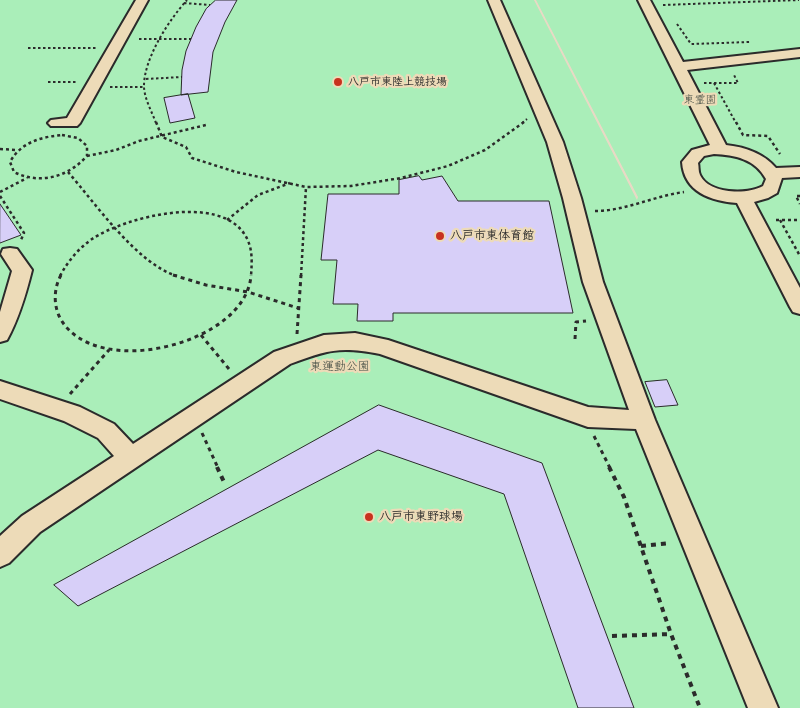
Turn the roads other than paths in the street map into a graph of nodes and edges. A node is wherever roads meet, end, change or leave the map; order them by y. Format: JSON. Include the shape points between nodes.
{"nodes":[{"id":1,"x":128,"y":0,"type":"edge"},
{"id":2,"x":142,"y":0,"type":"edge"},
{"id":3,"x":494,"y":0,"type":"edge"},
{"id":4,"x":644,"y":0,"type":"edge"},
{"id":5,"x":800,"y":53,"type":"edge"},
{"id":6,"x":679,"y":67,"type":"junction"},
{"id":7,"x":720,"y":149,"type":"junction"},
{"id":8,"x":772,"y":172,"type":"junction"},
{"id":9,"x":800,"y":172,"type":"edge"},
{"id":10,"x":744,"y":198,"type":"junction"},
{"id":11,"x":10,"y":254,"type":"road end"},
{"id":12,"x":800,"y":307,"type":"edge"},
{"id":13,"x":0,"y":334,"type":"edge"},
{"id":14,"x":0,"y":390,"type":"edge"},
{"id":15,"x":644,"y":420,"type":"junction"},
{"id":16,"x":130,"y":457,"type":"junction"},
{"id":17,"x":0,"y":554,"type":"edge"},
{"id":18,"x":763,"y":708,"type":"edge"}],
"edges":[{"from":1,"to":2,"type":"lane","via":[[56,123],[72,123]]},
{"from":3,"to":15,"type":"lane","via":[[555,142],[593,282]]},
{"from":4,"to":6,"type":"lane"},
{"from":5,"to":6,"type":"lane"},
{"from":6,"to":7,"type":"lane"},
{"from":7,"to":8,"type":"lane","via":[[752,157]]},
{"from":7,"to":10,"type":"lane","via":[[698,153],[690,162],[690,173],[709,190]]},
{"from":8,"to":9,"type":"lane"},
{"from":8,"to":10,"type":"lane","via":[[772,190],[759,197]]},
{"from":10,"to":12,"type":"lane"},
{"from":11,"to":13,"type":"lane","via":[[22,270],[18,293]]},
{"from":14,"to":16,"type":"lane","via":[[72,414],[106,431]]},
{"from":15,"to":16,"type":"lane","via":[[588,417],[381,346],[355,341],[324,343],[282,358]]},
{"from":15,"to":18,"type":"lane"},
{"from":16,"to":17,"type":"lane","via":[[31,524]]}]}
